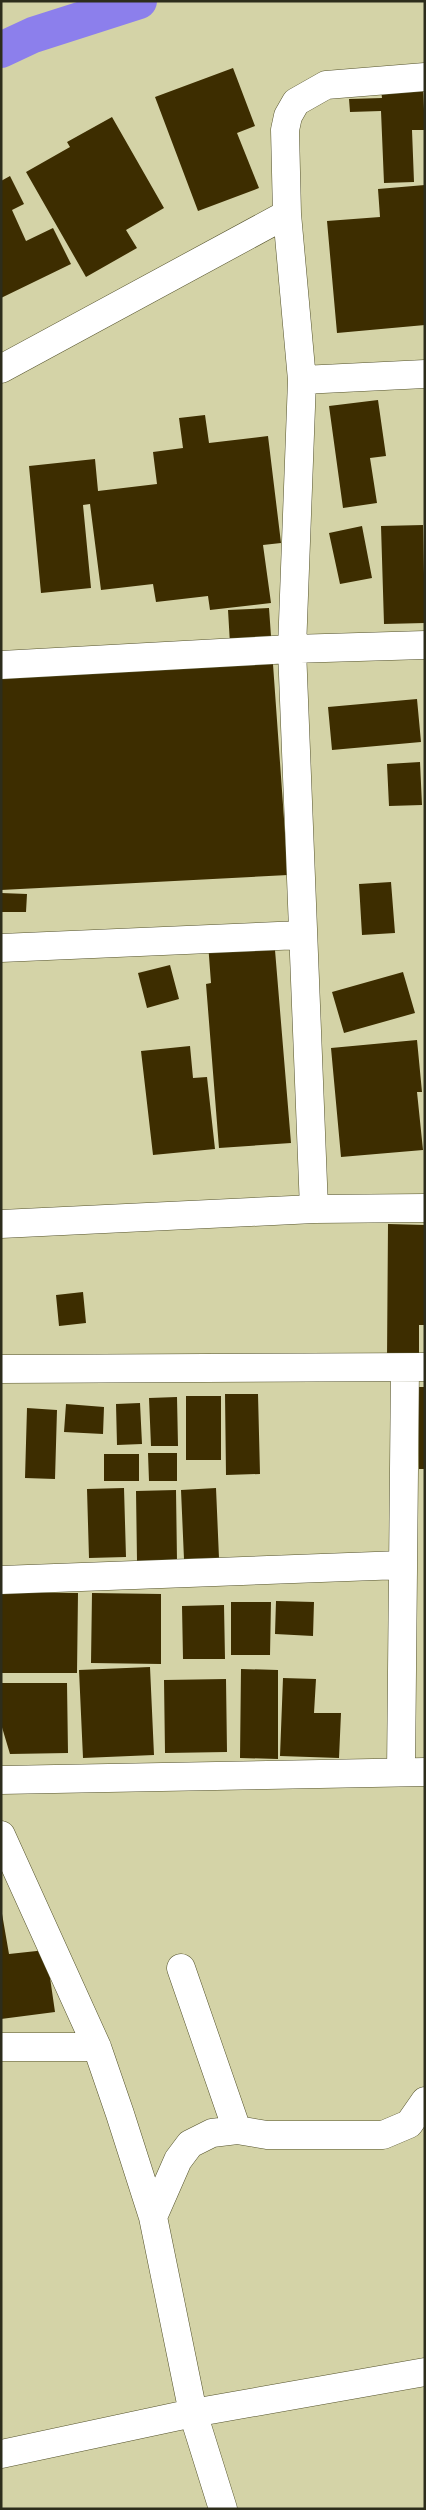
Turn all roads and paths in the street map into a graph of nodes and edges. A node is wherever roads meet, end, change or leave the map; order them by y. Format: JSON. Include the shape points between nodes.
{"nodes":[{"id":1,"x":425,"y":77,"type":"edge"},
{"id":2,"x":287,"y":214,"type":"junction"},
{"id":3,"x":1,"y":369,"type":"edge"},
{"id":4,"x":425,"y":374,"type":"edge"},
{"id":5,"x":302,"y":380,"type":"junction"},
{"id":6,"x":425,"y":645,"type":"edge"},
{"id":7,"x":292,"y":649,"type":"junction"},
{"id":8,"x":1,"y":665,"type":"edge"},
{"id":9,"x":302,"y":935,"type":"junction"},
{"id":10,"x":1,"y":948,"type":"edge"},
{"id":11,"x":314,"y":1208,"type":"junction"},
{"id":12,"x":425,"y":1208,"type":"edge"},
{"id":13,"x":1,"y":1224,"type":"edge"},
{"id":14,"x":415,"y":1368,"type":"edge"},
{"id":15,"x":1,"y":1369,"type":"edge"},
{"id":16,"x":402,"y":1566,"type":"junction"},
{"id":17,"x":1,"y":1580,"type":"edge"},
{"id":18,"x":413,"y":1772,"type":"edge"},
{"id":19,"x":1,"y":1780,"type":"edge"},
{"id":20,"x":1,"y":1835,"type":"edge"},
{"id":21,"x":181,"y":1968,"type":"dead end"},
{"id":22,"x":1,"y":2046,"type":"edge"},
{"id":23,"x":97,"y":2047,"type":"junction"},
{"id":24,"x":425,"y":2101,"type":"edge"},
{"id":25,"x":237,"y":2130,"type":"junction"},
{"id":26,"x":153,"y":2217,"type":"junction"},
{"id":27,"x":425,"y":2372,"type":"edge"},
{"id":28,"x":193,"y":2413,"type":"junction"},
{"id":29,"x":1,"y":2454,"type":"edge"},
{"id":30,"x":223,"y":2509,"type":"edge"}],
"edges":[{"from":1,"to":2,"type":"street","via":[[326,84],[296,102],[285,130]]},
{"from":2,"to":3,"type":"street"},
{"from":2,"to":5,"type":"street"},
{"from":4,"to":5,"type":"street"},
{"from":5,"to":7,"type":"street"},
{"from":6,"to":7,"type":"street"},
{"from":7,"to":8,"type":"street"},
{"from":7,"to":9,"type":"street"},
{"from":9,"to":10,"type":"street"},
{"from":9,"to":11,"type":"street"},
{"from":11,"to":12,"type":"street"},
{"from":11,"to":13,"type":"street"},
{"from":14,"to":15,"type":"street"},
{"from":14,"to":16,"type":"street"},
{"from":16,"to":17,"type":"street"},
{"from":16,"to":18,"type":"street"},
{"from":18,"to":19,"type":"street"},
{"from":20,"to":23,"type":"street"},
{"from":21,"to":25,"type":"street"},
{"from":22,"to":23,"type":"street"},
{"from":23,"to":26,"type":"street"},
{"from":24,"to":25,"type":"street","via":[[409,2124],[383,2134],[267,2135]]},
{"from":25,"to":26,"type":"street","via":[[212,2133],[190,2144],[178,2160]]},
{"from":26,"to":28,"type":"street"},
{"from":27,"to":28,"type":"street"},
{"from":28,"to":29,"type":"street"},
{"from":28,"to":30,"type":"street"}]}
